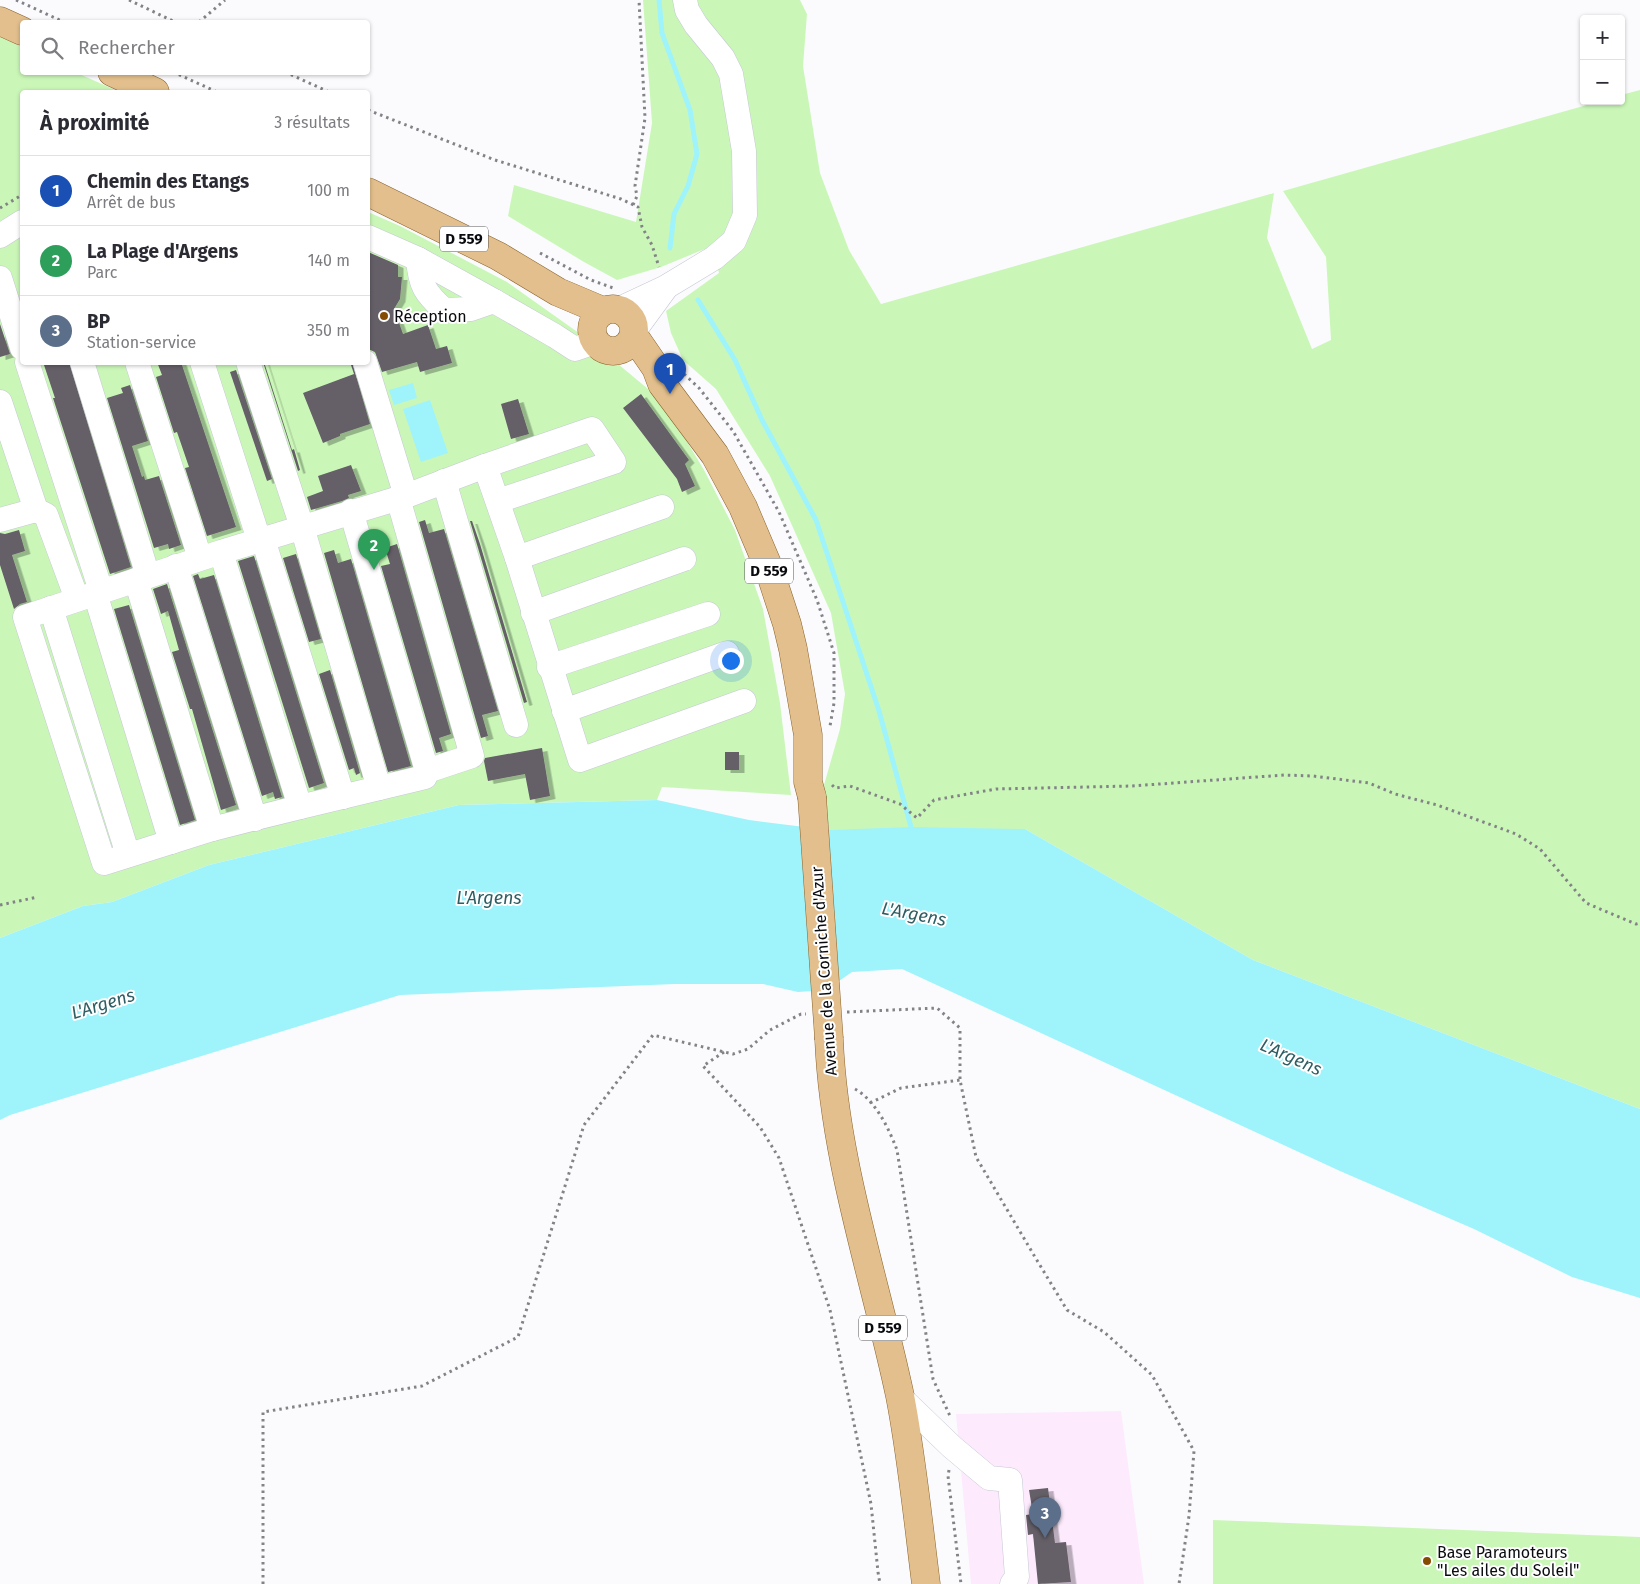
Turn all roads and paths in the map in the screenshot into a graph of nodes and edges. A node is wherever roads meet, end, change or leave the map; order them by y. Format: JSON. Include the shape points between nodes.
{"nodes":[{"id":1,"x":16,"y":0,"type":"edge"},
{"id":2,"x":129,"y":0,"type":"edge"},
{"id":3,"x":225,"y":0,"type":"edge"},
{"id":4,"x":639,"y":0,"type":"edge"},
{"id":5,"x":685,"y":0,"type":"edge"},
{"id":6,"x":60,"y":20,"type":"edge"},
{"id":7,"x":171,"y":20,"type":"edge"},
{"id":8,"x":201,"y":20,"type":"edge"},
{"id":9,"x":0,"y":21,"type":"edge"},
{"id":10,"x":20,"y":30,"type":"edge"},
{"id":11,"x":118,"y":75,"type":"edge"},
{"id":12,"x":180,"y":75,"type":"edge"},
{"id":13,"x":292,"y":75,"type":"edge"},
{"id":14,"x":151,"y":90,"type":"edge"},
{"id":15,"x":213,"y":90,"type":"edge"},
{"id":16,"x":325,"y":90,"type":"edge"},
{"id":17,"x":370,"y":111,"type":"edge"},
{"id":18,"x":370,"y":193,"type":"edge"},
{"id":19,"x":20,"y":196,"type":"edge"},
{"id":20,"x":633,"y":205,"type":"junction"},
{"id":21,"x":0,"y":208,"type":"edge"},
{"id":22,"x":20,"y":223,"type":"edge"},
{"id":23,"x":0,"y":236,"type":"edge"},
{"id":24,"x":370,"y":238,"type":"edge"},
{"id":25,"x":418,"y":259,"type":"junction"},
{"id":26,"x":0,"y":278,"type":"edge"},
{"id":27,"x":671,"y":283,"type":"junction"},
{"id":28,"x":494,"y":301,"type":"junction"},
{"id":29,"x":613,"y":330,"type":"junction"},
{"id":30,"x":20,"y":342,"type":"edge"},
{"id":31,"x":28,"y":365,"type":"edge"},
{"id":32,"x":83,"y":365,"type":"edge"},
{"id":33,"x":139,"y":365,"type":"edge"},
{"id":34,"x":203,"y":365,"type":"edge"},
{"id":35,"x":249,"y":365,"type":"edge"},
{"id":36,"x":365,"y":365,"type":"edge"},
{"id":37,"x":0,"y":402,"type":"edge"},
{"id":38,"x":485,"y":466,"type":"junction"},
{"id":39,"x":444,"y":481,"type":"junction"},
{"id":40,"x":402,"y":497,"type":"junction"},
{"id":41,"x":498,"y":501,"type":"junction"},
{"id":42,"x":662,"y":507,"type":"dead end"},
{"id":43,"x":36,"y":510,"type":"junction"},
{"id":44,"x":351,"y":512,"type":"junction"},
{"id":45,"x":0,"y":520,"type":"edge"},
{"id":46,"x":302,"y":527,"type":"junction"},
{"id":47,"x":261,"y":539,"type":"junction"},
{"id":48,"x":210,"y":555,"type":"junction"},
{"id":49,"x":517,"y":558,"type":"junction"},
{"id":50,"x":684,"y":559,"type":"dead end"},
{"id":51,"x":176,"y":566,"type":"junction"},
{"id":52,"x":142,"y":578,"type":"junction"},
{"id":53,"x":91,"y":595,"type":"junction"},
{"id":54,"x":532,"y":613,"type":"junction"},
{"id":55,"x":708,"y":614,"type":"dead end"},
{"id":56,"x":727,"y":654,"type":"dead end"},
{"id":57,"x":550,"y":666,"type":"junction"},
{"id":58,"x":744,"y":701,"type":"dead end"},
{"id":59,"x":564,"y":711,"type":"junction"},
{"id":60,"x":516,"y":725,"type":"dead end"},
{"id":61,"x":427,"y":771,"type":"junction"},
{"id":62,"x":379,"y":788,"type":"junction"},
{"id":63,"x":821,"y":790,"type":"junction"},
{"id":64,"x":343,"y":796,"type":"junction"},
{"id":65,"x":300,"y":807,"type":"junction"},
{"id":66,"x":255,"y":819,"type":"junction"},
{"id":67,"x":212,"y":829,"type":"junction"},
{"id":68,"x":171,"y":842,"type":"junction"},
{"id":69,"x":38,"y":897,"type":"dead end"},
{"id":70,"x":0,"y":905,"type":"edge"},
{"id":71,"x":1640,"y":923,"type":"edge"},
{"id":72,"x":838,"y":1013,"type":"dead end"},
{"id":73,"x":810,"y":1014,"type":"dead end"},
{"id":74,"x":724,"y":1052,"type":"junction"},
{"id":75,"x":830,"y":1075,"type":"junction"},
{"id":76,"x":960,"y":1080,"type":"junction"},
{"id":77,"x":870,"y":1103,"type":"junction"},
{"id":78,"x":900,"y":1396,"type":"junction"},
{"id":79,"x":953,"y":1422,"type":"dead end"},
{"id":80,"x":950,"y":1465,"type":"dead end"},
{"id":81,"x":263,"y":1584,"type":"edge"},
{"id":82,"x":880,"y":1584,"type":"edge"},
{"id":83,"x":926,"y":1584,"type":"edge"},
{"id":84,"x":961,"y":1584,"type":"edge"},
{"id":85,"x":1012,"y":1584,"type":"edge"},
{"id":86,"x":1179,"y":1584,"type":"edge"}],
"edges":[{"from":1,"to":6,"type":"path"},
{"from":2,"to":7,"type":"path"},
{"from":3,"to":8,"type":"path"},
{"from":4,"to":20,"type":"path","via":[[645,118],[635,186],[637,196]]},
{"from":5,"to":27,"type":"street","via":[[696,25],[723,58],[730,74],[744,151],[745,215],[734,241],[714,258]]},
{"from":9,"to":10,"type":"main road"},
{"from":11,"to":14,"type":"main road"},
{"from":12,"to":15,"type":"path"},
{"from":13,"to":16,"type":"path"},
{"from":17,"to":20,"type":"path","via":[[496,160]]},
{"from":18,"to":29,"type":"main road","name":"Avenue de la Corniche d'Azur","number":"D 559","via":[[498,256]]},
{"from":19,"to":21,"type":"path"},
{"from":20,"to":27,"type":"path","via":[[638,207],[642,227],[664,280]]},
{"from":22,"to":23,"type":"street"},
{"from":24,"to":25,"type":"street"},
{"from":25,"to":28,"type":"street"},
{"from":25,"to":28,"type":"street","via":[[419,275],[429,296],[444,310],[471,309]]},
{"from":26,"to":30,"type":"street"},
{"from":27,"to":29,"type":"street"},
{"from":28,"to":29,"type":"street","via":[[575,349]]},
{"from":29,"to":63,"type":"main road","name":"Avenue de la Corniche d'Azur","number":"D 559","via":[[662,384],[715,455],[743,507],[788,624],[808,735],[808,782]]},
{"from":31,"to":53,"type":"street"},
{"from":32,"to":52,"type":"street"},
{"from":33,"to":48,"type":"street"},
{"from":34,"to":47,"type":"street"},
{"from":35,"to":46,"type":"street"},
{"from":36,"to":40,"type":"street"},
{"from":37,"to":43,"type":"street"},
{"from":38,"to":39,"type":"street"},
{"from":38,"to":41,"type":"street"},
{"from":38,"to":41,"type":"street","via":[[592,429],[614,462]]},
{"from":39,"to":40,"type":"street"},
{"from":39,"to":60,"type":"street"},
{"from":40,"to":44,"type":"street"},
{"from":40,"to":61,"type":"street","via":[[472,756]]},
{"from":41,"to":49,"type":"street"},
{"from":42,"to":49,"type":"street"},
{"from":43,"to":45,"type":"street"},
{"from":43,"to":53,"type":"street","via":[[46,515]]},
{"from":44,"to":46,"type":"street"},
{"from":44,"to":61,"type":"street"},
{"from":46,"to":47,"type":"street"},
{"from":46,"to":62,"type":"street"},
{"from":47,"to":48,"type":"street"},
{"from":47,"to":64,"type":"street"},
{"from":48,"to":51,"type":"street"},
{"from":48,"to":65,"type":"street"},
{"from":49,"to":54,"type":"street"},
{"from":50,"to":54,"type":"street"},
{"from":51,"to":52,"type":"street"},
{"from":51,"to":66,"type":"street"},
{"from":52,"to":53,"type":"street"},
{"from":52,"to":67,"type":"street"},
{"from":53,"to":68,"type":"street"},
{"from":53,"to":68,"type":"street","via":[[25,617],[104,863]]},
{"from":54,"to":57,"type":"street"},
{"from":55,"to":57,"type":"street"},
{"from":56,"to":59,"type":"street"},
{"from":57,"to":59,"type":"street"},
{"from":58,"to":59,"type":"street","via":[[580,760]]},
{"from":61,"to":62,"type":"street","via":[[425,776]]},
{"from":62,"to":64,"type":"street"},
{"from":63,"to":71,"type":"path","via":[[850,786],[900,804],[917,818],[934,800],[996,789],[1132,786],[1284,775],[1369,783],[1516,834],[1540,849],[1586,903]]},
{"from":63,"to":75,"type":"main road","name":"Avenue de la Corniche d'Azur","number":"D 559","bridge":true},
{"from":64,"to":65,"type":"street"},
{"from":65,"to":66,"type":"street"},
{"from":66,"to":67,"type":"street"},
{"from":67,"to":68,"type":"street"},
{"from":69,"to":70,"type":"path"},
{"from":72,"to":76,"type":"path","via":[[938,1008],[960,1028]]},
{"from":73,"to":74,"type":"path","via":[[801,1014],[770,1030],[748,1049],[733,1054]]},
{"from":74,"to":81,"type":"path","via":[[652,1035],[584,1125],[518,1337],[422,1386],[263,1412]]},
{"from":74,"to":82,"type":"path","via":[[703,1066],[760,1127],[779,1158],[830,1310],[871,1504]]},
{"from":75,"to":77,"type":"path","via":[[862,1093]]},
{"from":75,"to":78,"type":"main road","name":"Avenue de la Corniche d'Azur","number":"D 559","via":[[843,1156]]},
{"from":76,"to":77,"type":"path","via":[[901,1088]]},
{"from":76,"to":86,"type":"path","via":[[976,1157],[1067,1310],[1104,1332],[1152,1375],[1194,1451]]},
{"from":77,"to":79,"type":"path","via":[[886,1123],[898,1150],[933,1379]]},
{"from":78,"to":83,"type":"main road","name":"Avenue de la Corniche d'Azur","number":"D 559"},
{"from":78,"to":85,"type":"street","via":[[952,1448],[989,1478],[1010,1480],[1017,1578]]},
{"from":80,"to":84,"type":"path","via":[[948,1476]]}]}
